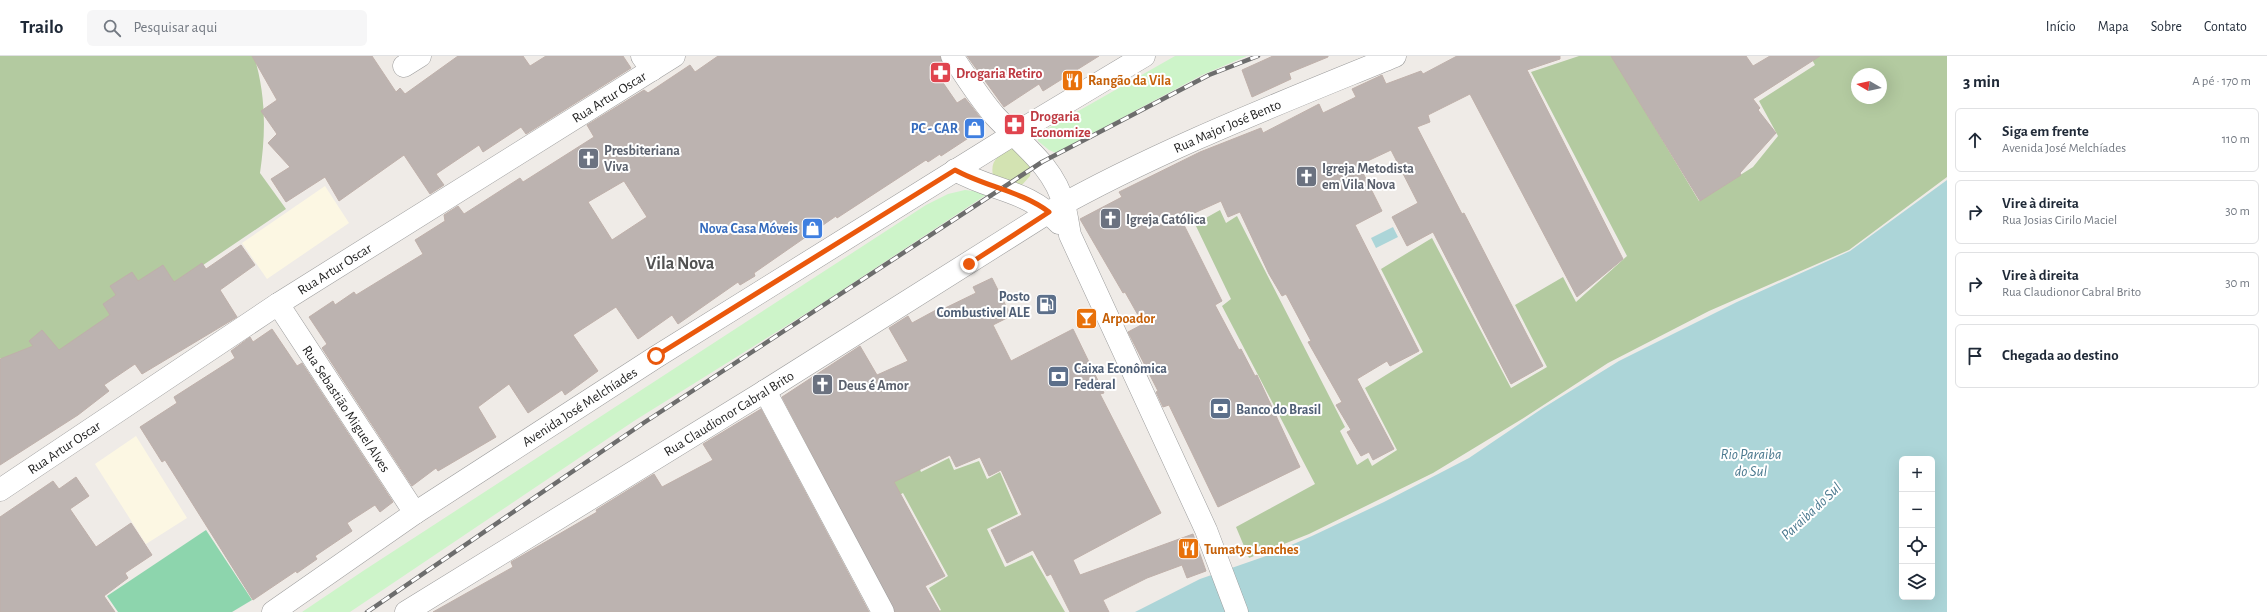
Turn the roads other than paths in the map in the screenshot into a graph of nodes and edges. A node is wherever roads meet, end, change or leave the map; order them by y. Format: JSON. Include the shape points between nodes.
{"nodes":[{"id":1,"x":674,"y":56,"type":"edge"},
{"id":2,"x":952,"y":56,"type":"edge"},
{"id":3,"x":1144,"y":56,"type":"edge"},
{"id":4,"x":1395,"y":56,"type":"edge"},
{"id":5,"x":647,"y":63,"type":"edge"},
{"id":6,"x":1014,"y":134,"type":"junction"},
{"id":7,"x":955,"y":170,"type":"junction"},
{"id":8,"x":1056,"y":208,"type":"junction"},
{"id":9,"x":278,"y":304,"type":"junction"},
{"id":10,"x":765,"y":391,"type":"junction"},
{"id":11,"x":0,"y":490,"type":"edge"},
{"id":12,"x":415,"y":513,"type":"junction"},
{"id":13,"x":273,"y":612,"type":"edge"},
{"id":14,"x":406,"y":612,"type":"edge"},
{"id":15,"x":883,"y":612,"type":"edge"},
{"id":16,"x":1237,"y":612,"type":"edge"}],
"edges":[{"from":1,"to":5,"type":"street","name":"Rua Artur Oscar"},
{"from":2,"to":6,"type":"street","via":[[980,97]]},
{"from":3,"to":6,"type":"street","name":"Avenida José Melchíades"},
{"from":4,"to":8,"type":"street","name":"Rua Major José Bento","via":[[1209,133]]},
{"from":5,"to":9,"type":"street","name":"Rua Artur Oscar"},
{"from":6,"to":7,"type":"street","name":"Avenida José Melchíades"},
{"from":6,"to":8,"type":"street","via":[[1042,162],[1057,186]]},
{"from":7,"to":8,"type":"street","via":[[984,184]]},
{"from":7,"to":12,"type":"street","name":"Avenida José Melchíades","via":[[656,356]]},
{"from":8,"to":10,"type":"street","name":"Rua Claudionor Cabral Brito"},
{"from":8,"to":16,"type":"street","via":[[1206,530]]},
{"from":9,"to":11,"type":"street","name":"Rua Artur Oscar"},
{"from":9,"to":12,"type":"street","name":"Rua Sebastião Miguel Alves"},
{"from":10,"to":14,"type":"street","name":"Rua Claudionor Cabral Brito"},
{"from":10,"to":15,"type":"street"},
{"from":12,"to":13,"type":"street","name":"Avenida José Melchíades"}]}
